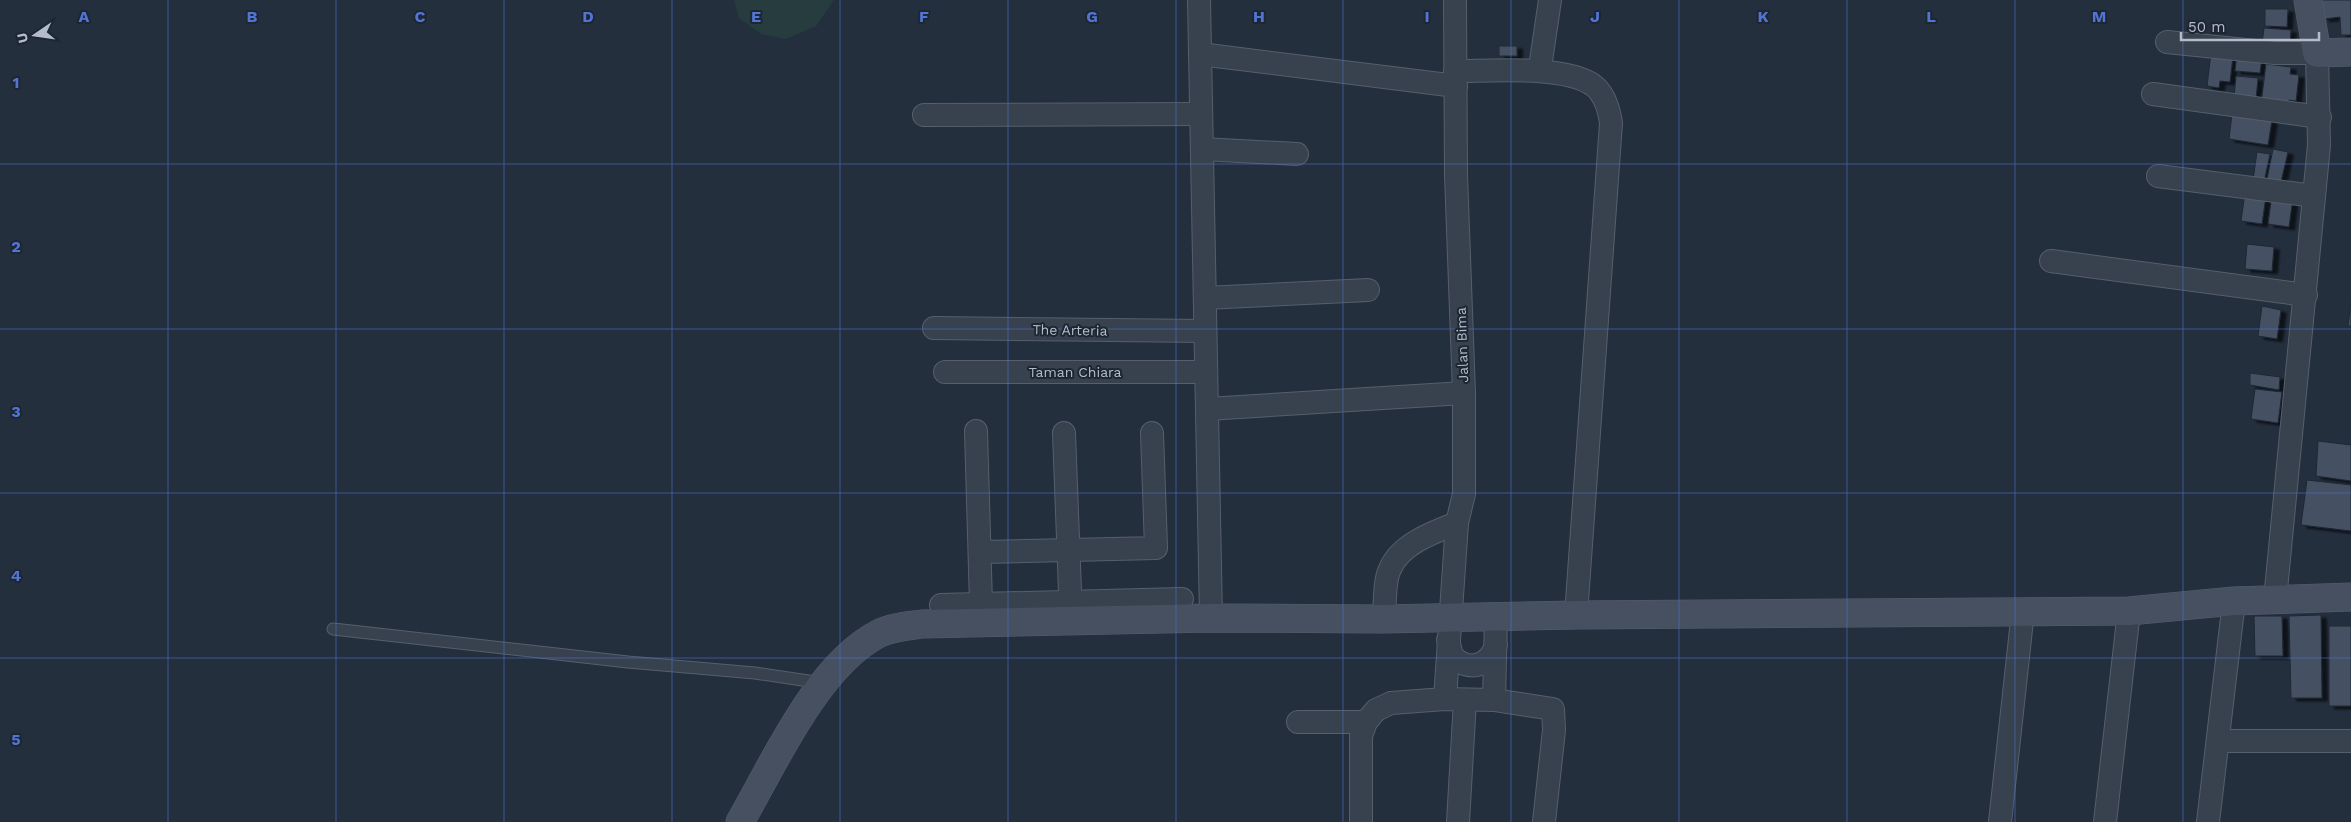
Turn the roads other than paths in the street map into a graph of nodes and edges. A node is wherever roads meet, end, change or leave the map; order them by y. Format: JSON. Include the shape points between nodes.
{"nodes":[{"id":1,"x":1199,"y":0,"type":"edge"},
{"id":2,"x":1455,"y":0,"type":"edge"},
{"id":3,"x":1550,"y":0,"type":"edge"},
{"id":4,"x":2308,"y":0,"type":"edge"},
{"id":5,"x":2167,"y":42,"type":"dead end"},
{"id":6,"x":2351,"y":52,"type":"edge"},
{"id":7,"x":2317,"y":53,"type":"junction"},
{"id":8,"x":1200,"y":54,"type":"junction"},
{"id":9,"x":1541,"y":61,"type":"dead end"},
{"id":10,"x":1456,"y":78,"type":"junction"},
{"id":11,"x":2153,"y":94,"type":"dead end"},
{"id":12,"x":924,"y":114,"type":"dead end"},
{"id":13,"x":1201,"y":114,"type":"junction"},
{"id":14,"x":2320,"y":117,"type":"junction"},
{"id":15,"x":1202,"y":149,"type":"junction"},
{"id":16,"x":1298,"y":154,"type":"dead end"},
{"id":17,"x":2158,"y":176,"type":"dead end"},
{"id":18,"x":2314,"y":196,"type":"junction"},
{"id":19,"x":2050,"y":261,"type":"dead end"},
{"id":20,"x":1368,"y":290,"type":"dead end"},
{"id":21,"x":2306,"y":294,"type":"junction"},
{"id":22,"x":1205,"y":298,"type":"junction"},
{"id":23,"x":934,"y":328,"type":"dead end"},
{"id":24,"x":1206,"y":331,"type":"junction"},
{"id":25,"x":945,"y":372,"type":"dead end"},
{"id":26,"x":1206,"y":372,"type":"junction"},
{"id":27,"x":1464,"y":393,"type":"junction"},
{"id":28,"x":1207,"y":409,"type":"junction"},
{"id":29,"x":976,"y":431,"type":"dead end"},
{"id":30,"x":1064,"y":433,"type":"dead end"},
{"id":31,"x":1152,"y":433,"type":"dead end"},
{"id":32,"x":1457,"y":523,"type":"junction"},
{"id":33,"x":1069,"y":550,"type":"junction"},
{"id":34,"x":980,"y":552,"type":"junction"},
{"id":35,"x":2351,"y":597,"type":"edge"},
{"id":36,"x":1182,"y":599,"type":"dead end"},
{"id":37,"x":2275,"y":600,"type":"junction"},
{"id":38,"x":2234,"y":601,"type":"junction"},
{"id":39,"x":981,"y":604,"type":"junction"},
{"id":40,"x":941,"y":605,"type":"dead end"},
{"id":41,"x":1071,"y":611,"type":"junction"},
{"id":42,"x":2023,"y":611,"type":"junction"},
{"id":43,"x":2129,"y":611,"type":"junction"},
{"id":44,"x":1576,"y":615,"type":"junction"},
{"id":45,"x":1496,"y":617,"type":"junction"},
{"id":46,"x":1211,"y":618,"type":"junction"},
{"id":47,"x":1384,"y":620,"type":"junction"},
{"id":48,"x":333,"y":629,"type":"dead end"},
{"id":49,"x":1449,"y":629,"type":"junction"},
{"id":50,"x":1496,"y":645,"type":"junction"},
{"id":51,"x":822,"y":683,"type":"junction"},
{"id":52,"x":1455,"y":700,"type":"junction"},
{"id":53,"x":1494,"y":700,"type":"junction"},
{"id":54,"x":1298,"y":722,"type":"dead end"},
{"id":55,"x":1366,"y":722,"type":"junction"},
{"id":56,"x":2351,"y":741,"type":"edge"},
{"id":57,"x":2218,"y":742,"type":"junction"},
{"id":58,"x":740,"y":822,"type":"edge"},
{"id":59,"x":1361,"y":822,"type":"edge"},
{"id":60,"x":1458,"y":822,"type":"edge"},
{"id":61,"x":1544,"y":822,"type":"edge"},
{"id":62,"x":2000,"y":822,"type":"edge"},
{"id":63,"x":2105,"y":822,"type":"edge"},
{"id":64,"x":2208,"y":822,"type":"edge"}],
"edges":[{"from":1,"to":8,"type":"street"},
{"from":2,"to":10,"type":"street","name":"Jalan Bima"},
{"from":3,"to":9,"type":"street"},
{"from":4,"to":7,"type":"street"},
{"from":5,"to":7,"type":"street","via":[[2276,53]]},
{"from":6,"to":7,"type":"street"},
{"from":7,"to":14,"type":"street"},
{"from":8,"to":10,"type":"street"},
{"from":8,"to":13,"type":"street"},
{"from":10,"to":27,"type":"street","name":"Jalan Bima"},
{"from":10,"to":44,"type":"street","via":[[1538,71],[1581,78],[1594,86],[1608,108],[1611,123]]},
{"from":11,"to":14,"type":"street"},
{"from":12,"to":13,"type":"street"},
{"from":13,"to":15,"type":"street"},
{"from":14,"to":18,"type":"street"},
{"from":15,"to":16,"type":"street"},
{"from":15,"to":22,"type":"street"},
{"from":17,"to":18,"type":"street"},
{"from":18,"to":21,"type":"street"},
{"from":19,"to":21,"type":"street"},
{"from":20,"to":22,"type":"street"},
{"from":21,"to":37,"type":"street"},
{"from":22,"to":24,"type":"street"},
{"from":23,"to":24,"type":"street","name":"The Arteria"},
{"from":24,"to":26,"type":"street"},
{"from":25,"to":26,"type":"street","name":"Taman Chiara"},
{"from":26,"to":28,"type":"street"},
{"from":27,"to":28,"type":"street"},
{"from":27,"to":32,"type":"street","name":"Jalan Bima","via":[[1464,494]]},
{"from":28,"to":46,"type":"street"},
{"from":29,"to":34,"type":"street"},
{"from":30,"to":33,"type":"street"},
{"from":31,"to":33,"type":"street","via":[[1156,548]]},
{"from":32,"to":47,"type":"street","via":[[1435,532],[1398,555],[1389,570]]},
{"from":32,"to":49,"type":"street","name":"Jalan Bima"},
{"from":33,"to":34,"type":"street"},
{"from":33,"to":41,"type":"street"},
{"from":34,"to":39,"type":"street"},
{"from":35,"to":37,"type":"street"},
{"from":36,"to":41,"type":"street"},
{"from":37,"to":38,"type":"street"},
{"from":38,"to":43,"type":"street"},
{"from":38,"to":57,"type":"street"},
{"from":39,"to":40,"type":"street"},
{"from":39,"to":41,"type":"street"},
{"from":41,"to":46,"type":"street"},
{"from":41,"to":51,"type":"street","via":[[922,624],[880,633],[840,662]]},
{"from":42,"to":43,"type":"street"},
{"from":42,"to":44,"type":"street"},
{"from":42,"to":62,"type":"street"},
{"from":43,"to":63,"type":"street"},
{"from":44,"to":45,"type":"street"},
{"from":45,"to":49,"type":"street"},
{"from":45,"to":50,"type":"street"},
{"from":46,"to":47,"type":"street"},
{"from":47,"to":49,"type":"street"},
{"from":48,"to":51,"type":"lane","via":[[755,673]]},
{"from":49,"to":50,"type":"street","via":[[1452,656],[1466,666],[1489,660]]},
{"from":49,"to":52,"type":"street","name":"Jalan Bima"},
{"from":50,"to":53,"type":"street"},
{"from":51,"to":58,"type":"street"},
{"from":52,"to":53,"type":"street"},
{"from":52,"to":55,"type":"street","via":[[1391,703],[1376,710]]},
{"from":52,"to":60,"type":"street","name":"Jalan Bima"},
{"from":53,"to":61,"type":"street","via":[[1553,709],[1554,730]]},
{"from":54,"to":55,"type":"street"},
{"from":55,"to":59,"type":"street","via":[[1361,736]]},
{"from":56,"to":57,"type":"street"},
{"from":57,"to":64,"type":"street"}]}
